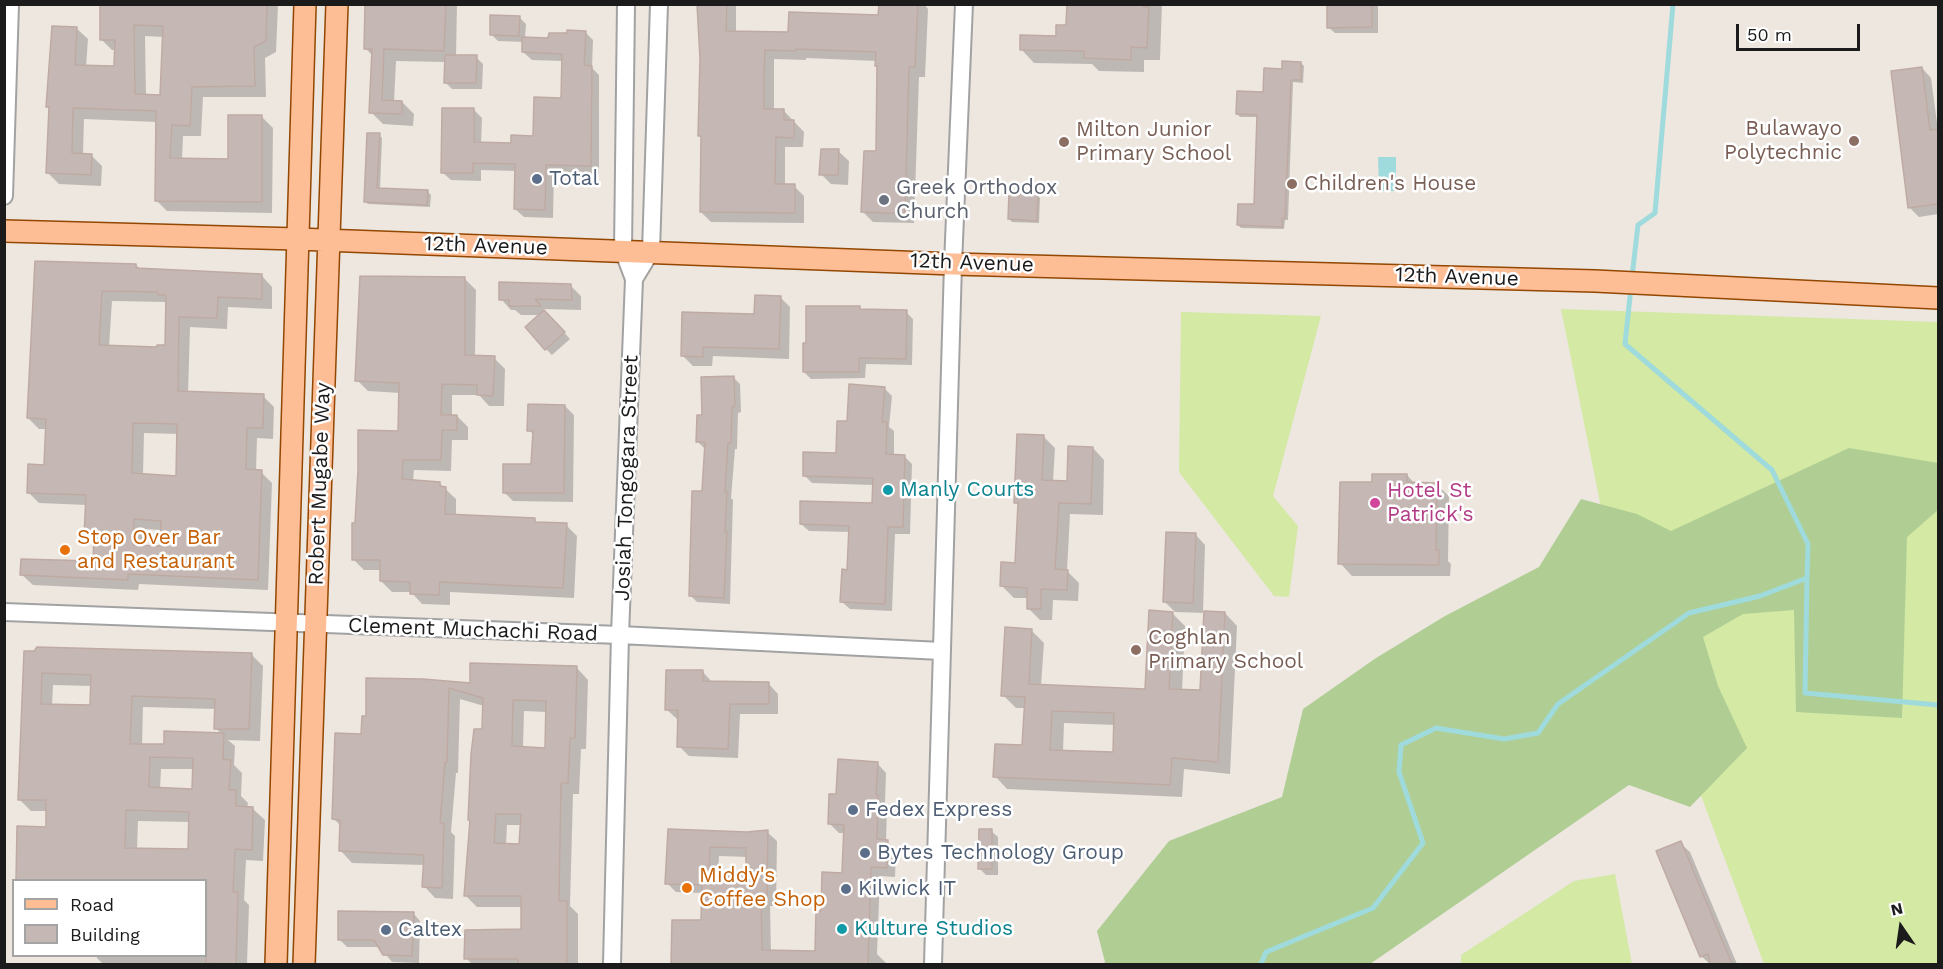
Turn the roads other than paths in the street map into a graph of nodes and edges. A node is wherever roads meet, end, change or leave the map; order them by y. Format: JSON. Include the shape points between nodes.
{"nodes":[{"id":1,"x":10,"y":4,"type":"edge"},
{"id":2,"x":305,"y":4,"type":"edge"},
{"id":3,"x":337,"y":4,"type":"edge"},
{"id":4,"x":626,"y":4,"type":"edge"},
{"id":5,"x":659,"y":4,"type":"edge"},
{"id":6,"x":964,"y":4,"type":"edge"},
{"id":7,"x":4,"y":196,"type":"edge"},
{"id":8,"x":4,"y":231,"type":"edge"},
{"id":9,"x":297,"y":239,"type":"junction"},
{"id":10,"x":328,"y":240,"type":"junction"},
{"id":11,"x":623,"y":250,"type":"junction"},
{"id":12,"x":651,"y":251,"type":"junction"},
{"id":13,"x":953,"y":264,"type":"junction"},
{"id":14,"x":634,"y":279,"type":"junction"},
{"id":15,"x":1938,"y":298,"type":"edge"},
{"id":16,"x":4,"y":612,"type":"edge"},
{"id":17,"x":287,"y":623,"type":"junction"},
{"id":18,"x":315,"y":624,"type":"junction"},
{"id":19,"x":620,"y":635,"type":"junction"},
{"id":20,"x":941,"y":651,"type":"junction"},
{"id":21,"x":276,"y":964,"type":"edge"},
{"id":22,"x":303,"y":964,"type":"edge"},
{"id":23,"x":612,"y":964,"type":"edge"},
{"id":24,"x":933,"y":964,"type":"edge"}],
"edges":[{"from":1,"to":7,"type":"street"},
{"from":2,"to":9,"type":"main road","name":"Robert Mugabe Way"},
{"from":3,"to":10,"type":"main road","name":"Robert Mugabe Way"},
{"from":4,"to":11,"type":"street","name":"Josiah Tongogara Street"},
{"from":5,"to":12,"type":"street","name":"Josiah Tongogara Street"},
{"from":6,"to":13,"type":"street"},
{"from":8,"to":9,"type":"main road","name":"12th Avenue"},
{"from":9,"to":10,"type":"main road","name":"12th Avenue"},
{"from":9,"to":17,"type":"main road","name":"Robert Mugabe Way"},
{"from":10,"to":11,"type":"main road","name":"12th Avenue"},
{"from":10,"to":18,"type":"main road","name":"Robert Mugabe Way"},
{"from":11,"to":12,"type":"main road","name":"12th Avenue"},
{"from":11,"to":14,"type":"street","name":"Josiah Tongogara Street"},
{"from":12,"to":13,"type":"main road","name":"12th Avenue"},
{"from":12,"to":14,"type":"street","name":"Josiah Tongogara Street"},
{"from":13,"to":15,"type":"main road","name":"12th Avenue","via":[[1595,281]]},
{"from":13,"to":20,"type":"street"},
{"from":14,"to":19,"type":"street","name":"Josiah Tongogara Street"},
{"from":16,"to":17,"type":"street","name":"Clement Muchachi Road"},
{"from":17,"to":18,"type":"street","name":"Clement Muchachi Road"},
{"from":17,"to":21,"type":"main road","name":"Robert Mugabe Way"},
{"from":18,"to":19,"type":"street","name":"Clement Muchachi Road"},
{"from":18,"to":22,"type":"main road","name":"Robert Mugabe Way"},
{"from":19,"to":20,"type":"street","name":"Clement Muchachi Road"},
{"from":19,"to":23,"type":"street","name":"Josiah Tongogara Street"},
{"from":20,"to":24,"type":"street"}]}
